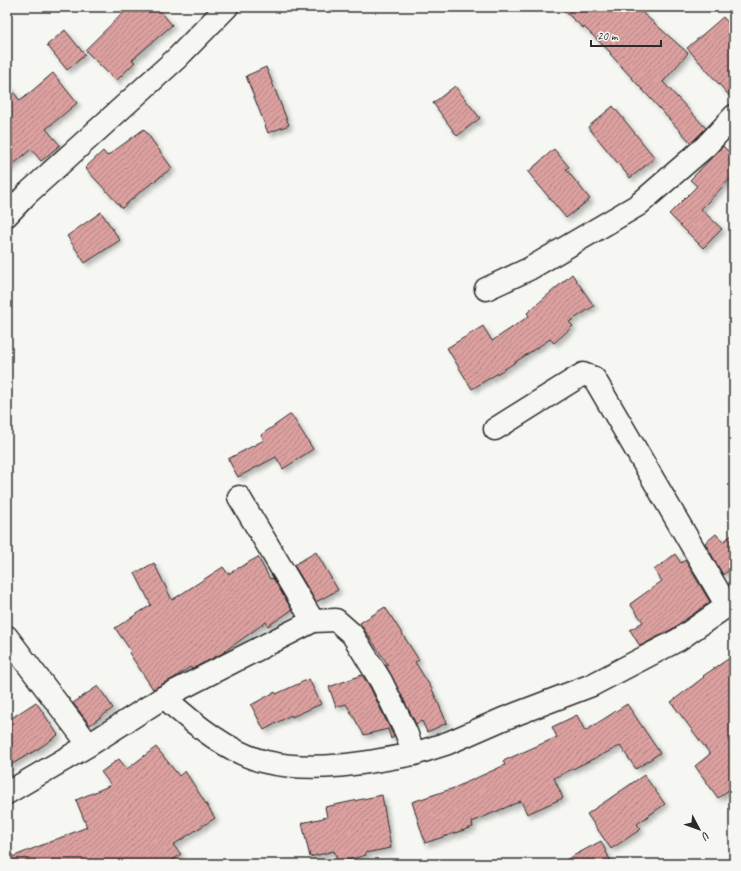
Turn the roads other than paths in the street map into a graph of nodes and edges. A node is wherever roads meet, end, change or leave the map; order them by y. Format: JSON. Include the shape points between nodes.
{"nodes":[{"id":1,"x":227,"y":7,"type":"edge"},
{"id":2,"x":734,"y":116,"type":"edge"},
{"id":3,"x":7,"y":215,"type":"edge"},
{"id":4,"x":486,"y":289,"type":"dead end"},
{"id":5,"x":495,"y":429,"type":"dead end"},
{"id":6,"x":239,"y":496,"type":"dead end"},
{"id":7,"x":730,"y":604,"type":"edge"},
{"id":8,"x":313,"y":620,"type":"junction"},
{"id":9,"x":7,"y":637,"type":"edge"},
{"id":10,"x":164,"y":697,"type":"junction"},
{"id":11,"x":89,"y":745,"type":"junction"},
{"id":12,"x":414,"y":754,"type":"junction"},
{"id":13,"x":7,"y":793,"type":"edge"}],
"edges":[{"from":1,"to":3,"type":"street","via":[[177,58]]},
{"from":2,"to":4,"type":"street","via":[[706,146],[638,204],[529,269]]},
{"from":5,"to":7,"type":"street","via":[[583,374],[594,378]]},
{"from":6,"to":8,"type":"street"},
{"from":7,"to":12,"type":"street","via":[[678,640],[592,685]]},
{"from":8,"to":10,"type":"street"},
{"from":8,"to":12,"type":"street","via":[[336,620],[352,634],[381,681]]},
{"from":9,"to":11,"type":"street"},
{"from":10,"to":11,"type":"street"},
{"from":10,"to":12,"type":"street","via":[[184,716],[213,737],[265,762],[287,766],[340,765]]},
{"from":11,"to":13,"type":"street"}]}
